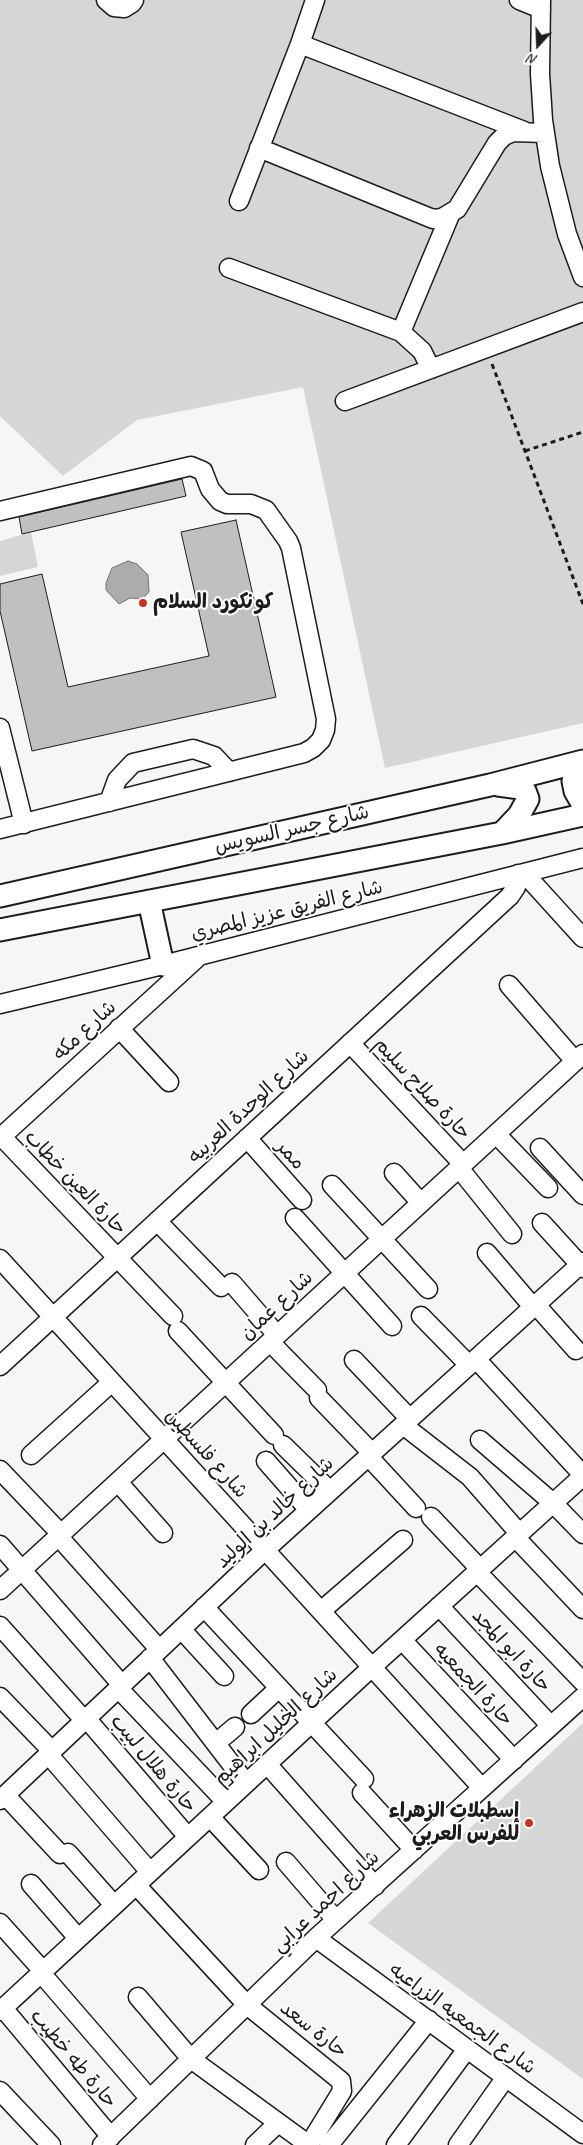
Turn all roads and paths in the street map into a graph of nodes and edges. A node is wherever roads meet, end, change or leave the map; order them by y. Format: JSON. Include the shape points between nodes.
{"nodes":[{"id":1,"x":106,"y":0,"type":"edge"},
{"id":2,"x":134,"y":0,"type":"edge"},
{"id":3,"x":315,"y":0,"type":"edge"},
{"id":4,"x":519,"y":0,"type":"edge"},
{"id":5,"x":541,"y":4,"type":"edge"},
{"id":6,"x":300,"y":44,"type":"junction"},
{"id":7,"x":524,"y":131,"type":"junction"},
{"id":8,"x":545,"y":133,"type":"junction"},
{"id":9,"x":259,"y":148,"type":"junction"},
{"id":10,"x":239,"y":200,"type":"dead end"},
{"id":11,"x":450,"y":215,"type":"junction"},
{"id":12,"x":229,"y":268,"type":"dead end"},
{"id":13,"x":583,"y":277,"type":"edge"},
{"id":14,"x":583,"y":312,"type":"edge"},
{"id":15,"x":401,"y":332,"type":"junction"},
{"id":16,"x":486,"y":348,"type":"junction"},
{"id":17,"x":431,"y":369,"type":"junction"},
{"id":18,"x":345,"y":401,"type":"dead end"},
{"id":19,"x":583,"y":432,"type":"edge"},
{"id":20,"x":525,"y":451,"type":"junction"},
{"id":21,"x":0,"y":511,"type":"edge"},
{"id":22,"x":583,"y":604,"type":"edge"},
{"id":23,"x":0,"y":728,"type":"edge"},
{"id":24,"x":580,"y":762,"type":"edge"},
{"id":25,"x":229,"y":772,"type":"junction"},
{"id":26,"x":490,"y":785,"type":"junction"},
{"id":27,"x":109,"y":802,"type":"junction"},
{"id":28,"x":583,"y":805,"type":"edge"},
{"id":29,"x":583,"y":815,"type":"edge"},
{"id":30,"x":24,"y":824,"type":"junction"},
{"id":31,"x":0,"y":829,"type":"edge"},
{"id":32,"x":502,"y":832,"type":"junction"},
{"id":33,"x":583,"y":858,"type":"edge"},
{"id":34,"x":521,"y":873,"type":"junction"},
{"id":35,"x":0,"y":896,"type":"edge"},
{"id":36,"x":149,"y":901,"type":"junction"},
{"id":37,"x":0,"y":930,"type":"edge"},
{"id":38,"x":583,"y":938,"type":"edge"},
{"id":39,"x":198,"y":956,"type":"junction"},
{"id":40,"x":164,"y":965,"type":"junction"},
{"id":41,"x":509,"y":985,"type":"dead end"},
{"id":42,"x":0,"y":1004,"type":"edge"},
{"id":43,"x":120,"y":1028,"type":"junction"},
{"id":44,"x":350,"y":1043,"type":"junction"},
{"id":45,"x":580,"y":1059,"type":"edge"},
{"id":46,"x":169,"y":1082,"type":"dead end"},
{"id":47,"x":496,"y":1134,"type":"junction"},
{"id":48,"x":1,"y":1138,"type":"edge"},
{"id":49,"x":247,"y":1138,"type":"junction"},
{"id":50,"x":540,"y":1148,"type":"dead end"},
{"id":51,"x":461,"y":1166,"type":"junction"},
{"id":52,"x":394,"y":1173,"type":"dead end"},
{"id":53,"x":332,"y":1185,"type":"dead end"},
{"id":54,"x":548,"y":1188,"type":"dead end"},
{"id":55,"x":583,"y":1195,"type":"edge"},
{"id":56,"x":302,"y":1200,"type":"dead end"},
{"id":57,"x":421,"y":1203,"type":"junction"},
{"id":58,"x":295,"y":1218,"type":"dead end"},
{"id":59,"x":157,"y":1221,"type":"junction"},
{"id":60,"x":542,"y":1223,"type":"dead end"},
{"id":61,"x":512,"y":1234,"type":"dead end"},
{"id":62,"x":382,"y":1239,"type":"junction"},
{"id":63,"x":487,"y":1253,"type":"dead end"},
{"id":64,"x":117,"y":1258,"type":"junction"},
{"id":65,"x":0,"y":1259,"type":"edge"},
{"id":66,"x":582,"y":1264,"type":"edge"},
{"id":67,"x":344,"y":1274,"type":"junction"},
{"id":68,"x":428,"y":1289,"type":"dead end"},
{"id":69,"x":534,"y":1306,"type":"junction"},
{"id":70,"x":421,"y":1316,"type":"dead end"},
{"id":71,"x":53,"y":1317,"type":"junction"},
{"id":72,"x":392,"y":1326,"type":"dead end"},
{"id":73,"x":273,"y":1338,"type":"junction"},
{"id":74,"x":576,"y":1350,"type":"dead end"},
{"id":75,"x":354,"y":1360,"type":"dead end"},
{"id":76,"x":473,"y":1362,"type":"junction"},
{"id":77,"x":0,"y":1366,"type":"edge"},
{"id":78,"x":112,"y":1382,"type":"junction"},
{"id":79,"x":226,"y":1383,"type":"junction"},
{"id":80,"x":406,"y":1422,"type":"junction"},
{"id":81,"x":164,"y":1439,"type":"junction"},
{"id":82,"x":480,"y":1440,"type":"dead end"},
{"id":83,"x":31,"y":1455,"type":"dead end"},
{"id":84,"x":370,"y":1455,"type":"junction"},
{"id":85,"x":266,"y":1462,"type":"dead end"},
{"id":86,"x":0,"y":1470,"type":"edge"},
{"id":87,"x":583,"y":1475,"type":"edge"},
{"id":88,"x":118,"y":1482,"type":"junction"},
{"id":89,"x":330,"y":1491,"type":"junction"},
{"id":90,"x":553,"y":1503,"type":"junction"},
{"id":91,"x":309,"y":1510,"type":"junction"},
{"id":92,"x":163,"y":1533,"type":"dead end"},
{"id":93,"x":583,"y":1534,"type":"edge"},
{"id":94,"x":60,"y":1535,"type":"junction"},
{"id":95,"x":517,"y":1535,"type":"junction"},
{"id":96,"x":403,"y":1540,"type":"dead end"},
{"id":97,"x":0,"y":1545,"type":"edge"},
{"id":98,"x":265,"y":1550,"type":"junction"},
{"id":99,"x":23,"y":1569,"type":"junction"},
{"id":100,"x":478,"y":1570,"type":"junction"},
{"id":101,"x":0,"y":1590,"type":"edge"},
{"id":102,"x":439,"y":1606,"type":"junction"},
{"id":103,"x":204,"y":1607,"type":"junction"},
{"id":104,"x":583,"y":1609,"type":"edge"},
{"id":105,"x":322,"y":1611,"type":"junction"},
{"id":106,"x":0,"y":1626,"type":"edge"},
{"id":107,"x":180,"y":1629,"type":"junction"},
{"id":108,"x":402,"y":1640,"type":"junction"},
{"id":109,"x":155,"y":1654,"type":"junction"},
{"id":110,"x":372,"y":1667,"type":"junction"},
{"id":111,"x":224,"y":1676,"type":"dead end"},
{"id":112,"x":583,"y":1682,"type":"edge"},
{"id":113,"x":120,"y":1687,"type":"junction"},
{"id":114,"x":279,"y":1688,"type":"junction"},
{"id":115,"x":0,"y":1697,"type":"edge"},
{"id":116,"x":583,"y":1697,"type":"edge"},
{"id":117,"x":251,"y":1714,"type":"dead end"},
{"id":118,"x":85,"y":1719,"type":"junction"},
{"id":119,"x":312,"y":1723,"type":"junction"},
{"id":120,"x":551,"y":1726,"type":"junction"},
{"id":121,"x":235,"y":1727,"type":"dead end"},
{"id":122,"x":216,"y":1743,"type":"junction"},
{"id":123,"x":50,"y":1752,"type":"junction"},
{"id":124,"x":514,"y":1760,"type":"junction"},
{"id":125,"x":267,"y":1764,"type":"junction"},
{"id":126,"x":246,"y":1783,"type":"junction"},
{"id":127,"x":482,"y":1788,"type":"junction"},
{"id":128,"x":3,"y":1792,"type":"edge"},
{"id":129,"x":226,"y":1802,"type":"junction"},
{"id":130,"x":210,"y":1817,"type":"junction"},
{"id":131,"x":188,"y":1837,"type":"junction"},
{"id":132,"x":414,"y":1850,"type":"junction"},
{"id":133,"x":286,"y":1862,"type":"dead end"},
{"id":134,"x":259,"y":1870,"type":"dead end"},
{"id":135,"x":150,"y":1872,"type":"junction"},
{"id":136,"x":31,"y":1884,"type":"dead end"},
{"id":137,"x":136,"y":1885,"type":"junction"},
{"id":138,"x":374,"y":1886,"type":"junction"},
{"id":139,"x":114,"y":1905,"type":"junction"},
{"id":140,"x":336,"y":1920,"type":"junction"},
{"id":141,"x":0,"y":1922,"type":"edge"},
{"id":142,"x":78,"y":1938,"type":"junction"},
{"id":143,"x":316,"y":1938,"type":"junction"},
{"id":144,"x":42,"y":1972,"type":"junction"},
{"id":145,"x":138,"y":1997,"type":"dead end"},
{"id":146,"x":3,"y":2003,"type":"edge"},
{"id":147,"x":247,"y":2005,"type":"junction"},
{"id":148,"x":429,"y":2020,"type":"junction"},
{"id":149,"x":467,"y":2048,"type":"junction"},
{"id":150,"x":191,"y":2059,"type":"junction"},
{"id":151,"x":506,"y":2077,"type":"junction"},
{"id":152,"x":0,"y":2090,"type":"edge"},
{"id":153,"x":150,"y":2100,"type":"junction"},
{"id":154,"x":278,"y":2123,"type":"junction"},
{"id":155,"x":583,"y":2134,"type":"edge"},
{"id":156,"x":107,"y":2141,"type":"edge"},
{"id":157,"x":51,"y":2145,"type":"edge"},
{"id":158,"x":255,"y":2145,"type":"edge"},
{"id":159,"x":309,"y":2145,"type":"edge"},
{"id":160,"x":329,"y":2145,"type":"edge"},
{"id":161,"x":396,"y":2145,"type":"edge"},
{"id":162,"x":458,"y":2145,"type":"edge"}],
"edges":[{"from":1,"to":2,"type":"street","via":[[114,7],[124,8]]},
{"from":3,"to":6,"type":"street"},
{"from":4,"to":5,"type":"street"},
{"from":5,"to":8,"type":"street","via":[[540,74]]},
{"from":6,"to":7,"type":"street"},
{"from":6,"to":9,"type":"street"},
{"from":7,"to":8,"type":"street"},
{"from":7,"to":11,"type":"street","via":[[513,132],[497,142],[466,196]]},
{"from":8,"to":13,"type":"street","via":[[565,226]]},
{"from":9,"to":10,"type":"street"},
{"from":9,"to":11,"type":"street","via":[[434,219]]},
{"from":11,"to":15,"type":"street"},
{"from":12,"to":15,"type":"street"},
{"from":14,"to":16,"type":"street"},
{"from":15,"to":17,"type":"street","via":[[422,351]]},
{"from":16,"to":17,"type":"street"},
{"from":16,"to":20,"type":"path"},
{"from":17,"to":18,"type":"street"},
{"from":19,"to":20,"type":"path"},
{"from":20,"to":22,"type":"path"},
{"from":21,"to":25,"type":"street","via":[[191,466],[203,471],[210,489],[220,501],[258,506],[271,516],[291,548],[326,719],[325,730],[321,740],[304,753]]},
{"from":23,"to":30,"type":"street"},
{"from":24,"to":26,"type":"main road","name":"شارع جسر السويس"},
{"from":24,"to":28,"type":"main road","via":[[573,781]]},
{"from":25,"to":27,"type":"street"},
{"from":25,"to":27,"type":"street","via":[[214,756],[193,749],[133,763],[116,780]]},
{"from":26,"to":32,"type":"main road","via":[[515,786],[527,794],[526,805]]},
{"from":26,"to":35,"type":"main road","name":"شارع جسر السويس"},
{"from":27,"to":30,"type":"street"},
{"from":29,"to":32,"type":"main road","name":"شارع جسر السويس"},
{"from":30,"to":31,"type":"street"},
{"from":32,"to":36,"type":"main road","name":"شارع جسر السويس"},
{"from":33,"to":34,"type":"street","name":"شارع الفريق عزيز المصري"},
{"from":34,"to":38,"type":"street"},
{"from":34,"to":39,"type":"street","name":"شارع الفريق عزيز المصري"},
{"from":34,"to":44,"type":"street","name":"شارع الوحدة العربيه","via":[[510,896]]},
{"from":36,"to":37,"type":"main road","name":"شارع جسر السويس"},
{"from":36,"to":40,"type":"main road"},
{"from":39,"to":40,"type":"street","name":"شارع الفريق عزيز المصري"},
{"from":39,"to":43,"type":"street","name":"شارع مكه"},
{"from":40,"to":42,"type":"street","name":"شارع الفريق عزيز المصري"},
{"from":41,"to":45,"type":"street"},
{"from":43,"to":46,"type":"street"},
{"from":43,"to":48,"type":"street","name":"شارع مكه"},
{"from":44,"to":49,"type":"street","name":"شارع الوحدة العربيه"},
{"from":44,"to":51,"type":"street","name":"حارة صلاح سليم"},
{"from":45,"to":47,"type":"street","name":"شارع عمان"},
{"from":47,"to":51,"type":"street","name":"شارع عمان"},
{"from":47,"to":54,"type":"street"},
{"from":48,"to":64,"type":"street","name":"حارة العين خطاب"},
{"from":49,"to":56,"type":"street","name":"ممر"},
{"from":49,"to":59,"type":"street","name":"شارع الوحدة العربيه"},
{"from":50,"to":55,"type":"street"},
{"from":51,"to":57,"type":"street","name":"شارع عمان"},
{"from":51,"to":61,"type":"street","name":"حارة صلاح سليم"},
{"from":52,"to":57,"type":"street"},
{"from":53,"to":62,"type":"street"},
{"from":57,"to":62,"type":"street","name":"شارع عمان"},
{"from":58,"to":67,"type":"street"},
{"from":59,"to":64,"type":"street","name":"شارع الوحدة العربيه"},
{"from":59,"to":73,"type":"street","via":[[227,1285]]},
{"from":60,"to":66,"type":"street"},
{"from":62,"to":67,"type":"street","name":"شارع عمان"},
{"from":62,"to":68,"type":"street"},
{"from":63,"to":69,"type":"street"},
{"from":64,"to":71,"type":"street","name":"شارع الوحدة العربيه"},
{"from":64,"to":79,"type":"street","name":"حارة العين خطاب"},
{"from":65,"to":71,"type":"street","name":"شارع فلسطين"},
{"from":66,"to":69,"type":"street","name":"شارع خالد بن الوليد"},
{"from":67,"to":72,"type":"street"},
{"from":67,"to":73,"type":"street","name":"شارع عمان"},
{"from":69,"to":74,"type":"street"},
{"from":69,"to":76,"type":"street","name":"شارع خالد بن الوليد"},
{"from":70,"to":76,"type":"street"},
{"from":71,"to":77,"type":"street","name":"شارع الوحدة العربيه"},
{"from":71,"to":78,"type":"street","name":"شارع فلسطين"},
{"from":73,"to":79,"type":"street","name":"شارع عمان"},
{"from":73,"to":84,"type":"street"},
{"from":75,"to":80,"type":"street"},
{"from":76,"to":80,"type":"street","name":"شارع خالد بن الوليد"},
{"from":76,"to":87,"type":"street"},
{"from":78,"to":81,"type":"street","name":"شارع فلسطين"},
{"from":78,"to":83,"type":"street"},
{"from":79,"to":81,"type":"street","name":"شارع عمان"},
{"from":79,"to":89,"type":"street","name":"حارة العين خطاب"},
{"from":80,"to":84,"type":"street","name":"شارع خالد بن الوليد"},
{"from":80,"to":95,"type":"street","via":[[470,1477]]},
{"from":81,"to":88,"type":"street","name":"شارع عمان"},
{"from":81,"to":98,"type":"street","name":"شارع فلسطين"},
{"from":82,"to":90,"type":"street"},
{"from":84,"to":89,"type":"street","name":"شارع خالد بن الوليد"},
{"from":84,"to":100,"type":"street"},
{"from":85,"to":91,"type":"street"},
{"from":86,"to":94,"type":"street"},
{"from":87,"to":90,"type":"street","name":"شارع الخليل ابراهيم"},
{"from":88,"to":92,"type":"street"},
{"from":88,"to":94,"type":"street","name":"شارع عمان"},
{"from":89,"to":91,"type":"street","name":"شارع خالد بن الوليد"},
{"from":90,"to":93,"type":"street"},
{"from":90,"to":95,"type":"street","name":"شارع الخليل ابراهيم"},
{"from":91,"to":98,"type":"street","name":"شارع خالد بن الوليد"},
{"from":94,"to":99,"type":"street","name":"شارع عمان"},
{"from":94,"to":109,"type":"street"},
{"from":95,"to":100,"type":"street","name":"شارع الخليل ابراهيم"},
{"from":95,"to":104,"type":"street"},
{"from":96,"to":105,"type":"street"},
{"from":97,"to":99,"type":"street"},
{"from":98,"to":103,"type":"street","name":"شارع خالد بن الوليد"},
{"from":98,"to":105,"type":"street","name":"شارع فلسطين"},
{"from":99,"to":101,"type":"street","name":"شارع عمان"},
{"from":99,"to":113,"type":"street"},
{"from":100,"to":102,"type":"street","name":"شارع الخليل ابراهيم"},
{"from":100,"to":112,"type":"street"},
{"from":102,"to":108,"type":"street","name":"شارع الخليل ابراهيم"},
{"from":102,"to":120,"type":"street","name":"حارة ابو المجد"},
{"from":103,"to":107,"type":"street","name":"شارع خالد بن الوليد"},
{"from":103,"to":114,"type":"street"},
{"from":105,"to":110,"type":"street","name":"شارع فلسطين"},
{"from":106,"to":118,"type":"street","name":"حارة هلال لبيب"},
{"from":107,"to":109,"type":"street","name":"شارع خالد بن الوليد"},
{"from":107,"to":111,"type":"street"},
{"from":108,"to":110,"type":"street","name":"شارع الخليل ابراهيم"},
{"from":108,"to":124,"type":"street","name":"حارة الجمعيه"},
{"from":109,"to":113,"type":"street","name":"شارع خالد بن الوليد"},
{"from":109,"to":122,"type":"street"},
{"from":110,"to":119,"type":"street","name":"شارع الخليل ابراهيم"},
{"from":110,"to":127,"type":"street","name":"شارع فلسطين"},
{"from":113,"to":118,"type":"street","name":"شارع خالد بن الوليد"},
{"from":113,"to":129,"type":"street"},
{"from":114,"to":117,"type":"street"},
{"from":114,"to":119,"type":"street"},
{"from":115,"to":123,"type":"street"},
{"from":116,"to":120,"type":"street","name":"شارع احمد عرابي"},
{"from":118,"to":123,"type":"street","name":"شارع خالد بن الوليد"},
{"from":118,"to":131,"type":"street","name":"حارة هلال لبيب"},
{"from":119,"to":125,"type":"street","name":"شارع الخليل ابراهيم"},
{"from":119,"to":132,"type":"street"},
{"from":120,"to":124,"type":"street","name":"شارع احمد عرابي"},
{"from":121,"to":122,"type":"street"},
{"from":122,"to":126,"type":"street"},
{"from":123,"to":128,"type":"street","name":"شارع خالد بن الوليد"},
{"from":123,"to":135,"type":"street"},
{"from":124,"to":127,"type":"street","name":"شارع احمد عرابي"},
{"from":125,"to":126,"type":"street","name":"شارع الخليل ابراهيم"},
{"from":125,"to":138,"type":"street"},
{"from":126,"to":129,"type":"street","name":"شارع الخليل ابراهيم"},
{"from":127,"to":132,"type":"street","name":"شارع احمد عرابي"},
{"from":128,"to":139,"type":"street"},
{"from":129,"to":130,"type":"street","name":"شارع الخليل ابراهيم"},
{"from":130,"to":131,"type":"street","name":"شارع الخليل ابراهيم"},
{"from":130,"to":134,"type":"street"},
{"from":131,"to":135,"type":"street","name":"شارع الخليل ابراهيم"},
{"from":132,"to":138,"type":"street","name":"شارع احمد عرابي"},
{"from":133,"to":140,"type":"street"},
{"from":135,"to":137,"type":"street","name":"شارع الخليل ابراهيم"},
{"from":136,"to":142,"type":"street"},
{"from":137,"to":139,"type":"street","name":"شارع الخليل ابراهيم"},
{"from":137,"to":147,"type":"street"},
{"from":138,"to":140,"type":"street","name":"شارع احمد عرابي"},
{"from":139,"to":142,"type":"street","name":"شارع الخليل ابراهيم"},
{"from":140,"to":143,"type":"street","name":"شارع احمد عرابي"},
{"from":141,"to":144,"type":"street"},
{"from":142,"to":144,"type":"street","name":"شارع الخليل ابراهيم"},
{"from":143,"to":147,"type":"street","name":"شارع احمد عرابي"},
{"from":143,"to":148,"type":"street","name":"شارع الجمعيه الزراعيه"},
{"from":144,"to":146,"type":"street","name":"شارع الخليل ابراهيم"},
{"from":144,"to":153,"type":"street"},
{"from":145,"to":150,"type":"street"},
{"from":146,"to":156,"type":"street","name":"حارة طه خطيب"},
{"from":147,"to":150,"type":"street","name":"شارع احمد عرابي"},
{"from":147,"to":159,"type":"street","name":"حارة سعد","via":[[342,2081],[342,2091]]},
{"from":148,"to":149,"type":"street","name":"شارع الجمعيه الزراعيه"},
{"from":148,"to":160,"type":"street"},
{"from":149,"to":151,"type":"street","name":"شارع الجمعيه الزراعيه"},
{"from":149,"to":161,"type":"street"},
{"from":150,"to":153,"type":"street","name":"شارع احمد عرابي"},
{"from":150,"to":154,"type":"street"},
{"from":151,"to":155,"type":"street","name":"شارع الجمعيه الزراعيه"},
{"from":151,"to":162,"type":"street"},
{"from":152,"to":157,"type":"street"},
{"from":153,"to":156,"type":"street","name":"شارع احمد عرابي"},
{"from":154,"to":158,"type":"street"},
{"from":154,"to":159,"type":"street"}]}
